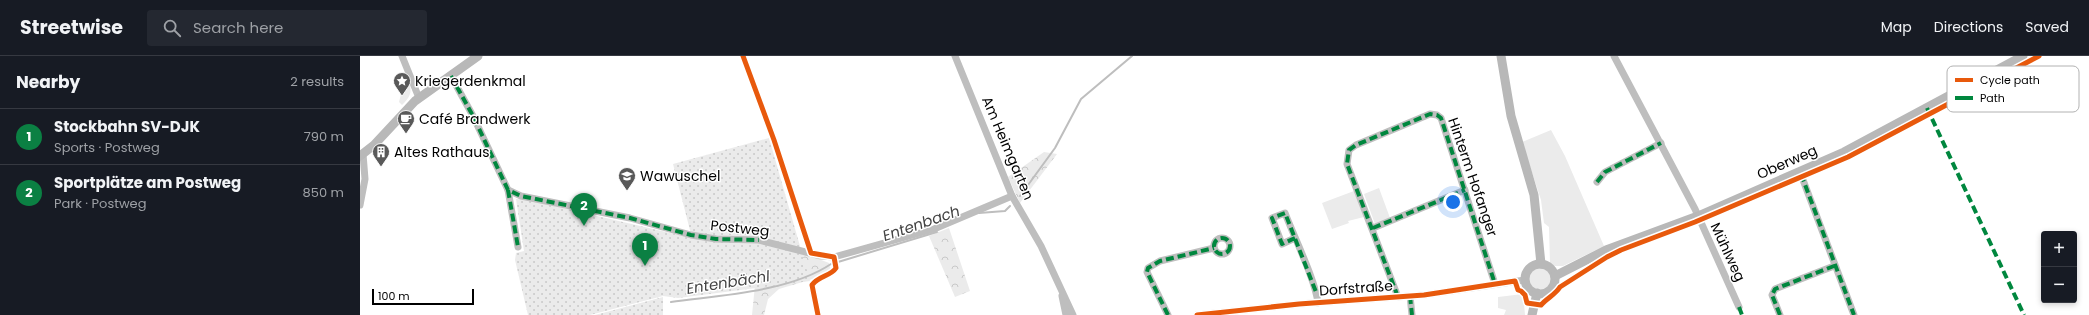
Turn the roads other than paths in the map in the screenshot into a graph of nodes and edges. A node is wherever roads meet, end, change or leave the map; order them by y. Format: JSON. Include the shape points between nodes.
{"nodes":[{"id":1,"x":402,"y":56,"type":"edge"},
{"id":2,"x":478,"y":56,"type":"edge"},
{"id":3,"x":955,"y":56,"type":"edge"},
{"id":4,"x":1501,"y":56,"type":"edge"},
{"id":5,"x":1614,"y":56,"type":"edge"},
{"id":6,"x":2023,"y":56,"type":"edge"},
{"id":7,"x":2004,"y":66,"type":"edge"},
{"id":8,"x":451,"y":76,"type":"junction"},
{"id":9,"x":1947,"y":97,"type":"edge"},
{"id":10,"x":419,"y":98,"type":"junction"},
{"id":11,"x":1662,"y":143,"type":"junction"},
{"id":12,"x":361,"y":155,"type":"edge"},
{"id":13,"x":1800,"y":172,"type":"junction"},
{"id":14,"x":1597,"y":182,"type":"dead end"},
{"id":15,"x":508,"y":190,"type":"junction"},
{"id":16,"x":1465,"y":190,"type":"junction"},
{"id":17,"x":1012,"y":196,"type":"junction"},
{"id":18,"x":360,"y":205,"type":"edge"},
{"id":19,"x":1698,"y":216,"type":"junction"},
{"id":20,"x":1373,"y":228,"type":"junction"},
{"id":21,"x":1295,"y":238,"type":"dead end"},
{"id":22,"x":518,"y":247,"type":"dead end"},
{"id":23,"x":1214,"y":248,"type":"dead end"},
{"id":24,"x":1541,"y":264,"type":"junction"},
{"id":25,"x":1834,"y":266,"type":"junction"},
{"id":26,"x":1555,"y":276,"type":"junction"},
{"id":27,"x":1525,"y":280,"type":"junction"},
{"id":28,"x":1495,"y":284,"type":"junction"},
{"id":29,"x":1061,"y":292,"type":"junction"},
{"id":30,"x":1537,"y":293,"type":"junction"},
{"id":31,"x":1410,"y":296,"type":"junction"},
{"id":32,"x":1398,"y":297,"type":"junction"},
{"id":33,"x":1318,"y":303,"type":"junction"},
{"id":34,"x":1739,"y":307,"type":"dead end"},
{"id":35,"x":1412,"y":312,"type":"edge"},
{"id":36,"x":1066,"y":315,"type":"edge"},
{"id":37,"x":1073,"y":315,"type":"edge"},
{"id":38,"x":1168,"y":315,"type":"edge"},
{"id":39,"x":1197,"y":315,"type":"edge"},
{"id":40,"x":1417,"y":315,"type":"edge"},
{"id":41,"x":1532,"y":315,"type":"edge"},
{"id":42,"x":1780,"y":315,"type":"edge"},
{"id":43,"x":1854,"y":315,"type":"edge"}],
"edges":[{"from":1,"to":10,"type":"street"},
{"from":2,"to":8,"type":"street"},
{"from":3,"to":17,"type":"street","name":"Am Heimgarten"},
{"from":4,"to":24,"type":"street","via":[[1501,69],[1511,116],[1534,195]]},
{"from":5,"to":11,"type":"street","name":"Mühlweg"},
{"from":6,"to":7,"type":"street","name":"Oberweg"},
{"from":8,"to":10,"type":"street"},
{"from":8,"to":15,"type":"street"},
{"from":9,"to":13,"type":"street","name":"Oberweg"},
{"from":10,"to":12,"type":"street"},
{"from":11,"to":14,"type":"street","via":[[1604,172]]},
{"from":11,"to":19,"type":"street","name":"Mühlweg"},
{"from":12,"to":18,"type":"street","via":[[365,179]]},
{"from":13,"to":19,"type":"street","name":"Oberweg"},
{"from":13,"to":25,"type":"street"},
{"from":15,"to":17,"type":"street","name":"Postweg","via":[[521,196],[630,218],[691,235],[716,239],[759,240],[834,257],[934,229]]},
{"from":15,"to":22,"type":"street"},
{"from":16,"to":20,"type":"street"},
{"from":16,"to":20,"type":"street","name":"Hinterm Hofanger","via":[[1442,118],[1430,114],[1349,150],[1347,164]]},
{"from":16,"to":28,"type":"street","name":"Hinterm Hofanger"},
{"from":17,"to":29,"type":"street","name":"Am Heimgarten","via":[[1040,246]]},
{"from":19,"to":26,"type":"street","name":"Oberweg","via":[[1606,250]]},
{"from":19,"to":34,"type":"street","name":"Mühlweg"},
{"from":20,"to":32,"type":"street","name":"Hinterm Hofanger"},
{"from":21,"to":33,"type":"street","name":"Dorfstraße"},
{"from":23,"to":38,"type":"street","via":[[1160,261],[1148,268],[1147,272]]},
{"from":24,"to":26,"type":"street","via":[[1548,266]]},
{"from":24,"to":27,"type":"street","via":[[1529,268]]},
{"from":25,"to":42,"type":"street","via":[[1775,289],[1772,295]]},
{"from":25,"to":43,"type":"street"},
{"from":26,"to":30,"type":"street","via":[[1550,290],[1542,294]]},
{"from":27,"to":28,"type":"street","name":"Dorfstraße"},
{"from":27,"to":30,"type":"street","via":[[1529,289]]},
{"from":28,"to":31,"type":"street","name":"Dorfstraße"},
{"from":29,"to":36,"type":"street","name":"Am Heimgarten"},
{"from":29,"to":37,"type":"street","name":"Am Heimgarten"},
{"from":30,"to":41,"type":"street"},
{"from":31,"to":32,"type":"street","name":"Dorfstraße"},
{"from":31,"to":35,"type":"street","name":"Dorfstraße"},
{"from":32,"to":33,"type":"street","name":"Dorfstraße"},
{"from":33,"to":39,"type":"street","name":"Dorfstraße"},
{"from":35,"to":40,"type":"street","name":"Dorfstraße"}]}
